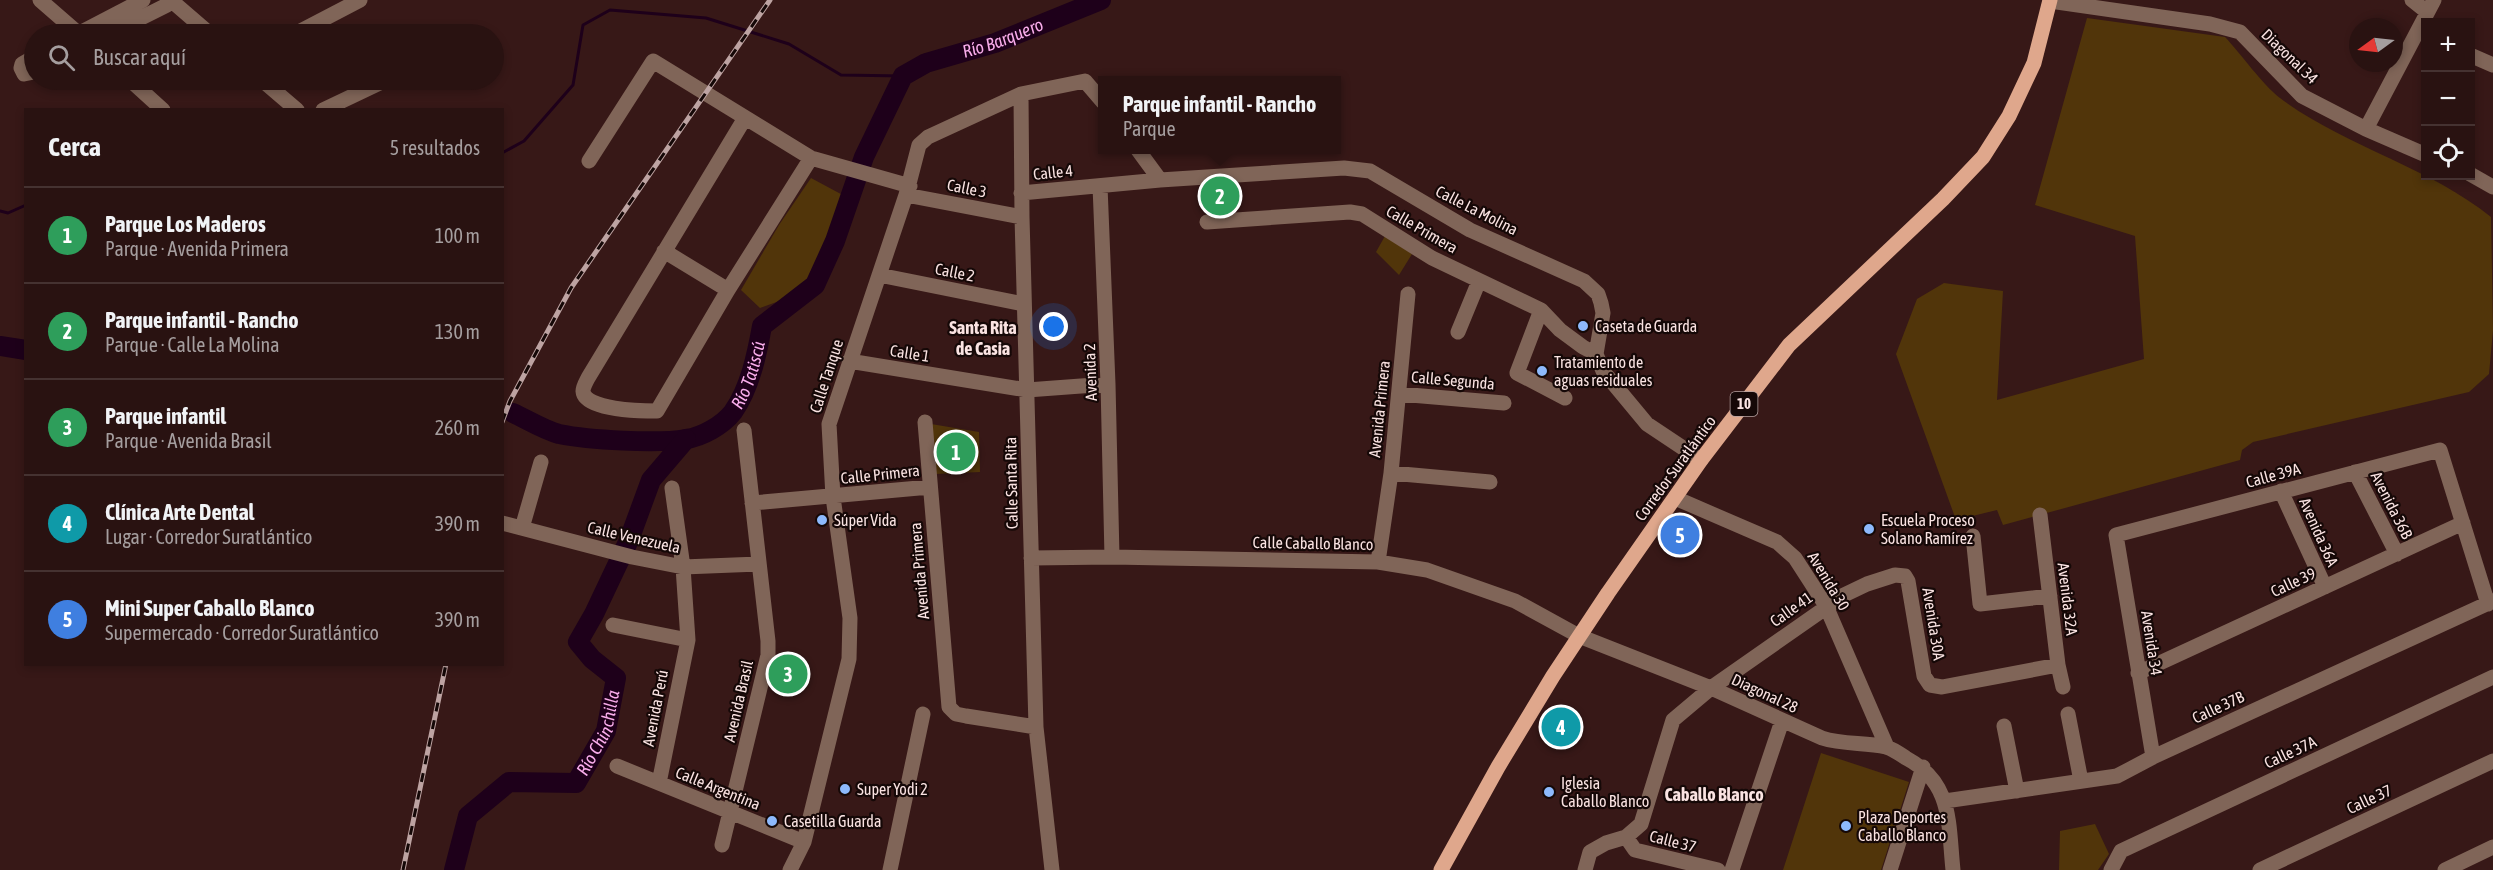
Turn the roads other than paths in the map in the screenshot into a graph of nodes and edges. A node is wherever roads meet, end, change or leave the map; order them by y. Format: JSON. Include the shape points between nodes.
{"nodes":[{"id":1,"x":40,"y":0,"type":"edge"},
{"id":2,"x":142,"y":0,"type":"edge"},
{"id":3,"x":360,"y":0,"type":"edge"},
{"id":4,"x":2050,"y":0,"type":"edge"},
{"id":5,"x":2412,"y":0,"type":"edge"},
{"id":6,"x":167,"y":2,"type":"edge"},
{"id":7,"x":2431,"y":6,"type":"edge"},
{"id":8,"x":68,"y":24,"type":"edge"},
{"id":9,"x":98,"y":24,"type":"edge"},
{"id":10,"x":127,"y":24,"type":"edge"},
{"id":11,"x":197,"y":24,"type":"edge"},
{"id":12,"x":314,"y":24,"type":"edge"},
{"id":13,"x":2421,"y":35,"type":"edge"},
{"id":14,"x":2475,"y":57,"type":"edge"},
{"id":15,"x":2493,"y":65,"type":"edge"},
{"id":16,"x":141,"y":90,"type":"edge"},
{"id":17,"x":274,"y":90,"type":"edge"},
{"id":18,"x":365,"y":90,"type":"edge"},
{"id":19,"x":1021,"y":94,"type":"junction"},
{"id":20,"x":1098,"y":96,"type":"edge"},
{"id":21,"x":161,"y":108,"type":"edge"},
{"id":22,"x":295,"y":108,"type":"edge"},
{"id":23,"x":327,"y":108,"type":"edge"},
{"id":24,"x":745,"y":118,"type":"junction"},
{"id":25,"x":2366,"y":129,"type":"junction"},
{"id":26,"x":2421,"y":153,"type":"edge"},
{"id":27,"x":1141,"y":154,"type":"edge"},
{"id":28,"x":595,"y":157,"type":"dead end"},
{"id":29,"x":811,"y":158,"type":"junction"},
{"id":30,"x":2475,"y":177,"type":"edge"},
{"id":31,"x":1160,"y":180,"type":"junction"},
{"id":32,"x":1100,"y":186,"type":"junction"},
{"id":33,"x":2493,"y":187,"type":"edge"},
{"id":34,"x":908,"y":190,"type":"junction"},
{"id":35,"x":1022,"y":194,"type":"junction"},
{"id":36,"x":1022,"y":217,"type":"junction"},
{"id":37,"x":1208,"y":222,"type":"dead end"},
{"id":38,"x":664,"y":251,"type":"junction"},
{"id":39,"x":879,"y":275,"type":"junction"},
{"id":40,"x":1479,"y":281,"type":"junction"},
{"id":41,"x":728,"y":290,"type":"junction"},
{"id":42,"x":1408,"y":294,"type":"dead end"},
{"id":43,"x":1024,"y":304,"type":"junction"},
{"id":44,"x":1541,"y":310,"type":"junction"},
{"id":45,"x":1458,"y":332,"type":"dead end"},
{"id":46,"x":1596,"y":354,"type":"junction"},
{"id":47,"x":849,"y":361,"type":"junction"},
{"id":48,"x":1108,"y":384,"type":"junction"},
{"id":49,"x":1027,"y":390,"type":"junction"},
{"id":50,"x":1399,"y":394,"type":"junction"},
{"id":51,"x":1565,"y":398,"type":"dead end"},
{"id":52,"x":1504,"y":403,"type":"dead end"},
{"id":53,"x":925,"y":422,"type":"dead end"},
{"id":54,"x":744,"y":430,"type":"dead end"},
{"id":55,"x":1701,"y":460,"type":"junction"},
{"id":56,"x":541,"y":462,"type":"dead end"},
{"id":57,"x":2355,"y":472,"type":"junction"},
{"id":58,"x":1391,"y":473,"type":"junction"},
{"id":59,"x":1490,"y":482,"type":"dead end"},
{"id":60,"x":930,"y":487,"type":"junction"},
{"id":61,"x":672,"y":488,"type":"dead end"},
{"id":62,"x":2281,"y":491,"type":"junction"},
{"id":63,"x":833,"y":497,"type":"junction"},
{"id":64,"x":1675,"y":498,"type":"junction"},
{"id":65,"x":752,"y":503,"type":"junction"},
{"id":66,"x":2040,"y":515,"type":"dead end"},
{"id":67,"x":2463,"y":523,"type":"junction"},
{"id":68,"x":504,"y":524,"type":"edge"},
{"id":69,"x":522,"y":528,"type":"junction"},
{"id":70,"x":2116,"y":535,"type":"joint"},
{"id":71,"x":1973,"y":536,"type":"dead end"},
{"id":72,"x":2397,"y":554,"type":"junction"},
{"id":73,"x":1112,"y":557,"type":"junction"},
{"id":74,"x":1031,"y":558,"type":"junction"},
{"id":75,"x":1378,"y":562,"type":"junction"},
{"id":76,"x":759,"y":564,"type":"junction"},
{"id":77,"x":683,"y":567,"type":"junction"},
{"id":78,"x":1900,"y":575,"type":"joint"},
{"id":79,"x":2325,"y":587,"type":"junction"},
{"id":80,"x":2050,"y":596,"type":"junction"},
{"id":81,"x":2490,"y":603,"type":"edge"},
{"id":82,"x":1826,"y":606,"type":"junction"},
{"id":83,"x":613,"y":625,"type":"dead end"},
{"id":84,"x":1579,"y":636,"type":"junction"},
{"id":85,"x":688,"y":640,"type":"junction"},
{"id":86,"x":2058,"y":665,"type":"junction"},
{"id":87,"x":2138,"y":673,"type":"junction"},
{"id":88,"x":2493,"y":677,"type":"edge"},
{"id":89,"x":2063,"y":687,"type":"dead end"},
{"id":90,"x":1711,"y":688,"type":"junction"},
{"id":91,"x":923,"y":714,"type":"dead end"},
{"id":92,"x":2068,"y":714,"type":"dead end"},
{"id":93,"x":1782,"y":721,"type":"junction"},
{"id":94,"x":2004,"y":726,"type":"dead end"},
{"id":95,"x":1036,"y":727,"type":"junction"},
{"id":96,"x":1887,"y":747,"type":"junction"},
{"id":97,"x":2153,"y":757,"type":"junction"},
{"id":98,"x":2493,"y":761,"type":"edge"},
{"id":99,"x":617,"y":766,"type":"dead end"},
{"id":100,"x":1923,"y":767,"type":"junction"},
{"id":101,"x":2081,"y":781,"type":"junction"},
{"id":102,"x":659,"y":783,"type":"junction"},
{"id":103,"x":2017,"y":791,"type":"junction"},
{"id":104,"x":1945,"y":801,"type":"junction"},
{"id":105,"x":731,"y":812,"type":"junction"},
{"id":106,"x":1626,"y":837,"type":"junction"},
{"id":107,"x":804,"y":842,"type":"junction"},
{"id":108,"x":722,"y":845,"type":"dead end"},
{"id":109,"x":2493,"y":847,"type":"edge"},
{"id":110,"x":790,"y":870,"type":"edge"},
{"id":111,"x":890,"y":870,"type":"edge"},
{"id":112,"x":1052,"y":870,"type":"edge"},
{"id":113,"x":1441,"y":870,"type":"edge"},
{"id":114,"x":1585,"y":870,"type":"edge"},
{"id":115,"x":1718,"y":870,"type":"edge"},
{"id":116,"x":1732,"y":870,"type":"edge"},
{"id":117,"x":1890,"y":870,"type":"edge"},
{"id":118,"x":1953,"y":870,"type":"edge"},
{"id":119,"x":2111,"y":870,"type":"edge"},
{"id":120,"x":2260,"y":870,"type":"edge"},
{"id":121,"x":2445,"y":870,"type":"edge"}],
"edges":[{"from":1,"to":8,"type":"street"},
{"from":2,"to":9,"type":"street"},
{"from":3,"to":12,"type":"street"},
{"from":4,"to":25,"type":"street","name":"Diagonal 34","via":[[2211,24],[2240,32],[2302,96]]},
{"from":4,"to":55,"type":"main road","name":"Corredor Suratlántico","number":"10","via":[[2034,63],[2009,116],[1983,157],[1789,345]]},
{"from":5,"to":7,"type":"street"},
{"from":6,"to":10,"type":"street"},
{"from":6,"to":11,"type":"street"},
{"from":13,"to":25,"type":"street"},
{"from":14,"to":15,"type":"street"},
{"from":16,"to":21,"type":"street"},
{"from":17,"to":22,"type":"street"},
{"from":18,"to":23,"type":"street"},
{"from":19,"to":20,"type":"street","name":"Calle Tanque","via":[[1085,81]]},
{"from":19,"to":34,"type":"street","name":"Calle Tanque","via":[[928,137],[919,145]]},
{"from":19,"to":35,"type":"street","name":"Calle Santa Rita"},
{"from":24,"to":28,"type":"street","name":"Calle 3","via":[[656,56]]},
{"from":24,"to":29,"type":"street","name":"Calle 3"},
{"from":24,"to":38,"type":"street"},
{"from":25,"to":26,"type":"street","name":"Diagonal 34"},
{"from":27,"to":31,"type":"street"},
{"from":29,"to":34,"type":"street","name":"Calle 3"},
{"from":29,"to":41,"type":"street"},
{"from":30,"to":33,"type":"street"},
{"from":31,"to":32,"type":"street","name":"Calle 4"},
{"from":31,"to":46,"type":"street","name":"Calle La Molina","via":[[1344,168],[1370,171],[1470,230],[1593,287],[1603,313]]},
{"from":32,"to":35,"type":"street","name":"Calle 4"},
{"from":32,"to":48,"type":"street","name":"Avenida 2"},
{"from":34,"to":36,"type":"street","name":"Calle 3"},
{"from":34,"to":39,"type":"street","name":"Calle Tanque"},
{"from":35,"to":36,"type":"street","name":"Calle Santa Rita"},
{"from":36,"to":43,"type":"street","name":"Calle Santa Rita"},
{"from":37,"to":40,"type":"street","name":"Calle Primera","via":[[1362,214],[1432,258]]},
{"from":38,"to":41,"type":"street"},
{"from":38,"to":41,"type":"street","via":[[584,386],[585,398],[590,402],[657,411]]},
{"from":39,"to":43,"type":"street","name":"Calle 2"},
{"from":39,"to":47,"type":"street","name":"Calle Tanque"},
{"from":40,"to":44,"type":"street","name":"Calle Primera"},
{"from":40,"to":45,"type":"street"},
{"from":42,"to":50,"type":"street","name":"Avenida Primera"},
{"from":43,"to":49,"type":"street","name":"Calle Santa Rita"},
{"from":44,"to":46,"type":"street","name":"Calle Primera","via":[[1560,330]]},
{"from":44,"to":51,"type":"street","name":"Calle Segunda","via":[[1517,373]]},
{"from":46,"to":55,"type":"street","via":[[1603,371],[1638,416]]},
{"from":47,"to":49,"type":"street","name":"Calle 1"},
{"from":47,"to":63,"type":"street","name":"Calle Tanque","via":[[829,424]]},
{"from":48,"to":49,"type":"street","name":"Calle 1"},
{"from":48,"to":73,"type":"street","name":"Avenida 2"},
{"from":49,"to":74,"type":"street","name":"Calle Santa Rita"},
{"from":50,"to":52,"type":"street","name":"Calle Segunda"},
{"from":50,"to":58,"type":"street","name":"Avenida Primera"},
{"from":53,"to":60,"type":"street","name":"Avenida Primera"},
{"from":54,"to":65,"type":"street","name":"Avenida Brasil"},
{"from":55,"to":64,"type":"main road","name":"Corredor Suratlántico","number":"10"},
{"from":56,"to":69,"type":"street"},
{"from":57,"to":62,"type":"street","name":"Calle 39A"},
{"from":57,"to":67,"type":"street","name":"Calle 39A","via":[[2440,450]]},
{"from":57,"to":72,"type":"street","name":"Avenida 36B"},
{"from":58,"to":59,"type":"street"},
{"from":58,"to":75,"type":"street","name":"Avenida Primera"},
{"from":60,"to":63,"type":"street","name":"Calle Primera"},
{"from":60,"to":95,"type":"street","name":"Avenida Primera","via":[[950,707],[956,714]]},
{"from":61,"to":77,"type":"street","name":"Avenida Perú"},
{"from":62,"to":70,"type":"street","name":"Calle 39A"},
{"from":62,"to":79,"type":"street","name":"Avenida 36A"},
{"from":63,"to":65,"type":"street","name":"Calle Primera"},
{"from":63,"to":107,"type":"street","name":"Calle Tanque","via":[[850,618],[849,659]]},
{"from":64,"to":82,"type":"street","name":"Avenida 30","via":[[1786,548]]},
{"from":64,"to":84,"type":"main road","name":"Corredor Suratlántico","number":"10"},
{"from":65,"to":76,"type":"street","name":"Avenida Brasil"},
{"from":66,"to":80,"type":"street","name":"Avenida 32A"},
{"from":67,"to":72,"type":"street","name":"Calle 39"},
{"from":67,"to":81,"type":"street"},
{"from":68,"to":69,"type":"street","name":"Calle Venezuela"},
{"from":69,"to":77,"type":"street","name":"Calle Venezuela"},
{"from":70,"to":87,"type":"street","name":"Avenida 34"},
{"from":71,"to":80,"type":"street","via":[[1980,604]]},
{"from":72,"to":79,"type":"street","name":"Calle 39"},
{"from":73,"to":74,"type":"street","name":"Calle Caballo Blanco"},
{"from":73,"to":75,"type":"street","name":"Calle Caballo Blanco"},
{"from":74,"to":95,"type":"street","name":"Calle Santa Rita"},
{"from":75,"to":84,"type":"street","name":"Calle Caballo Blanco","via":[[1427,570],[1493,592]]},
{"from":76,"to":77,"type":"street","name":"Calle Venezuela"},
{"from":76,"to":105,"type":"street","name":"Avenida Brasil","via":[[768,655]]},
{"from":77,"to":85,"type":"street","name":"Avenida Perú"},
{"from":78,"to":82,"type":"street","name":"Calle 41","via":[[1867,584]]},
{"from":78,"to":86,"type":"street","name":"Avenida 30A","via":[[1908,581],[1926,682],[1942,687]]},
{"from":79,"to":87,"type":"street","name":"Calle 39"},
{"from":80,"to":86,"type":"street","name":"Avenida 32A"},
{"from":81,"to":97,"type":"street","name":"Calle 37B"},
{"from":82,"to":90,"type":"street","name":"Calle 41"},
{"from":82,"to":96,"type":"street","name":"Avenida 30"},
{"from":83,"to":85,"type":"street"},
{"from":84,"to":90,"type":"street","name":"Diagonal 28"},
{"from":84,"to":113,"type":"main road","name":"Corredor Suratlántico","number":"10","via":[[1498,767]]},
{"from":85,"to":102,"type":"street","name":"Avenida Perú"},
{"from":86,"to":89,"type":"street","name":"Avenida 32A"},
{"from":87,"to":97,"type":"street","name":"Avenida 34"},
{"from":88,"to":119,"type":"street","name":"Calle 37A","via":[[2121,851]]},
{"from":90,"to":93,"type":"street","name":"Diagonal 28"},
{"from":90,"to":106,"type":"street","name":"Calle 41","via":[[1673,720],[1641,824]]},
{"from":91,"to":111,"type":"street"},
{"from":92,"to":101,"type":"street"},
{"from":93,"to":96,"type":"street","name":"Diagonal 28","via":[[1832,741]]},
{"from":93,"to":116,"type":"street"},
{"from":94,"to":103,"type":"street"},
{"from":95,"to":112,"type":"street","name":"Calle Santa Rita"},
{"from":96,"to":100,"type":"street","name":"Diagonal 28"},
{"from":97,"to":101,"type":"street","name":"Calle 37B","via":[[2117,776]]},
{"from":98,"to":120,"type":"street","name":"Calle 37"},
{"from":99,"to":102,"type":"street","name":"Calle Argentina"},
{"from":100,"to":104,"type":"street","name":"Diagonal 28","via":[[1934,778]]},
{"from":100,"to":117,"type":"street"},
{"from":101,"to":103,"type":"street","name":"Calle 37B"},
{"from":102,"to":105,"type":"street","name":"Calle Argentina"},
{"from":103,"to":104,"type":"street","name":"Calle 37B"},
{"from":104,"to":118,"type":"street"},
{"from":105,"to":107,"type":"street","name":"Calle Argentina"},
{"from":105,"to":108,"type":"street","name":"Avenida Brasil"},
{"from":106,"to":114,"type":"street","via":[[1590,852]]},
{"from":106,"to":115,"type":"street","name":"Calle 37","via":[[1635,850]]},
{"from":107,"to":110,"type":"street","name":"Calle Tanque"},
{"from":109,"to":121,"type":"street"}]}
